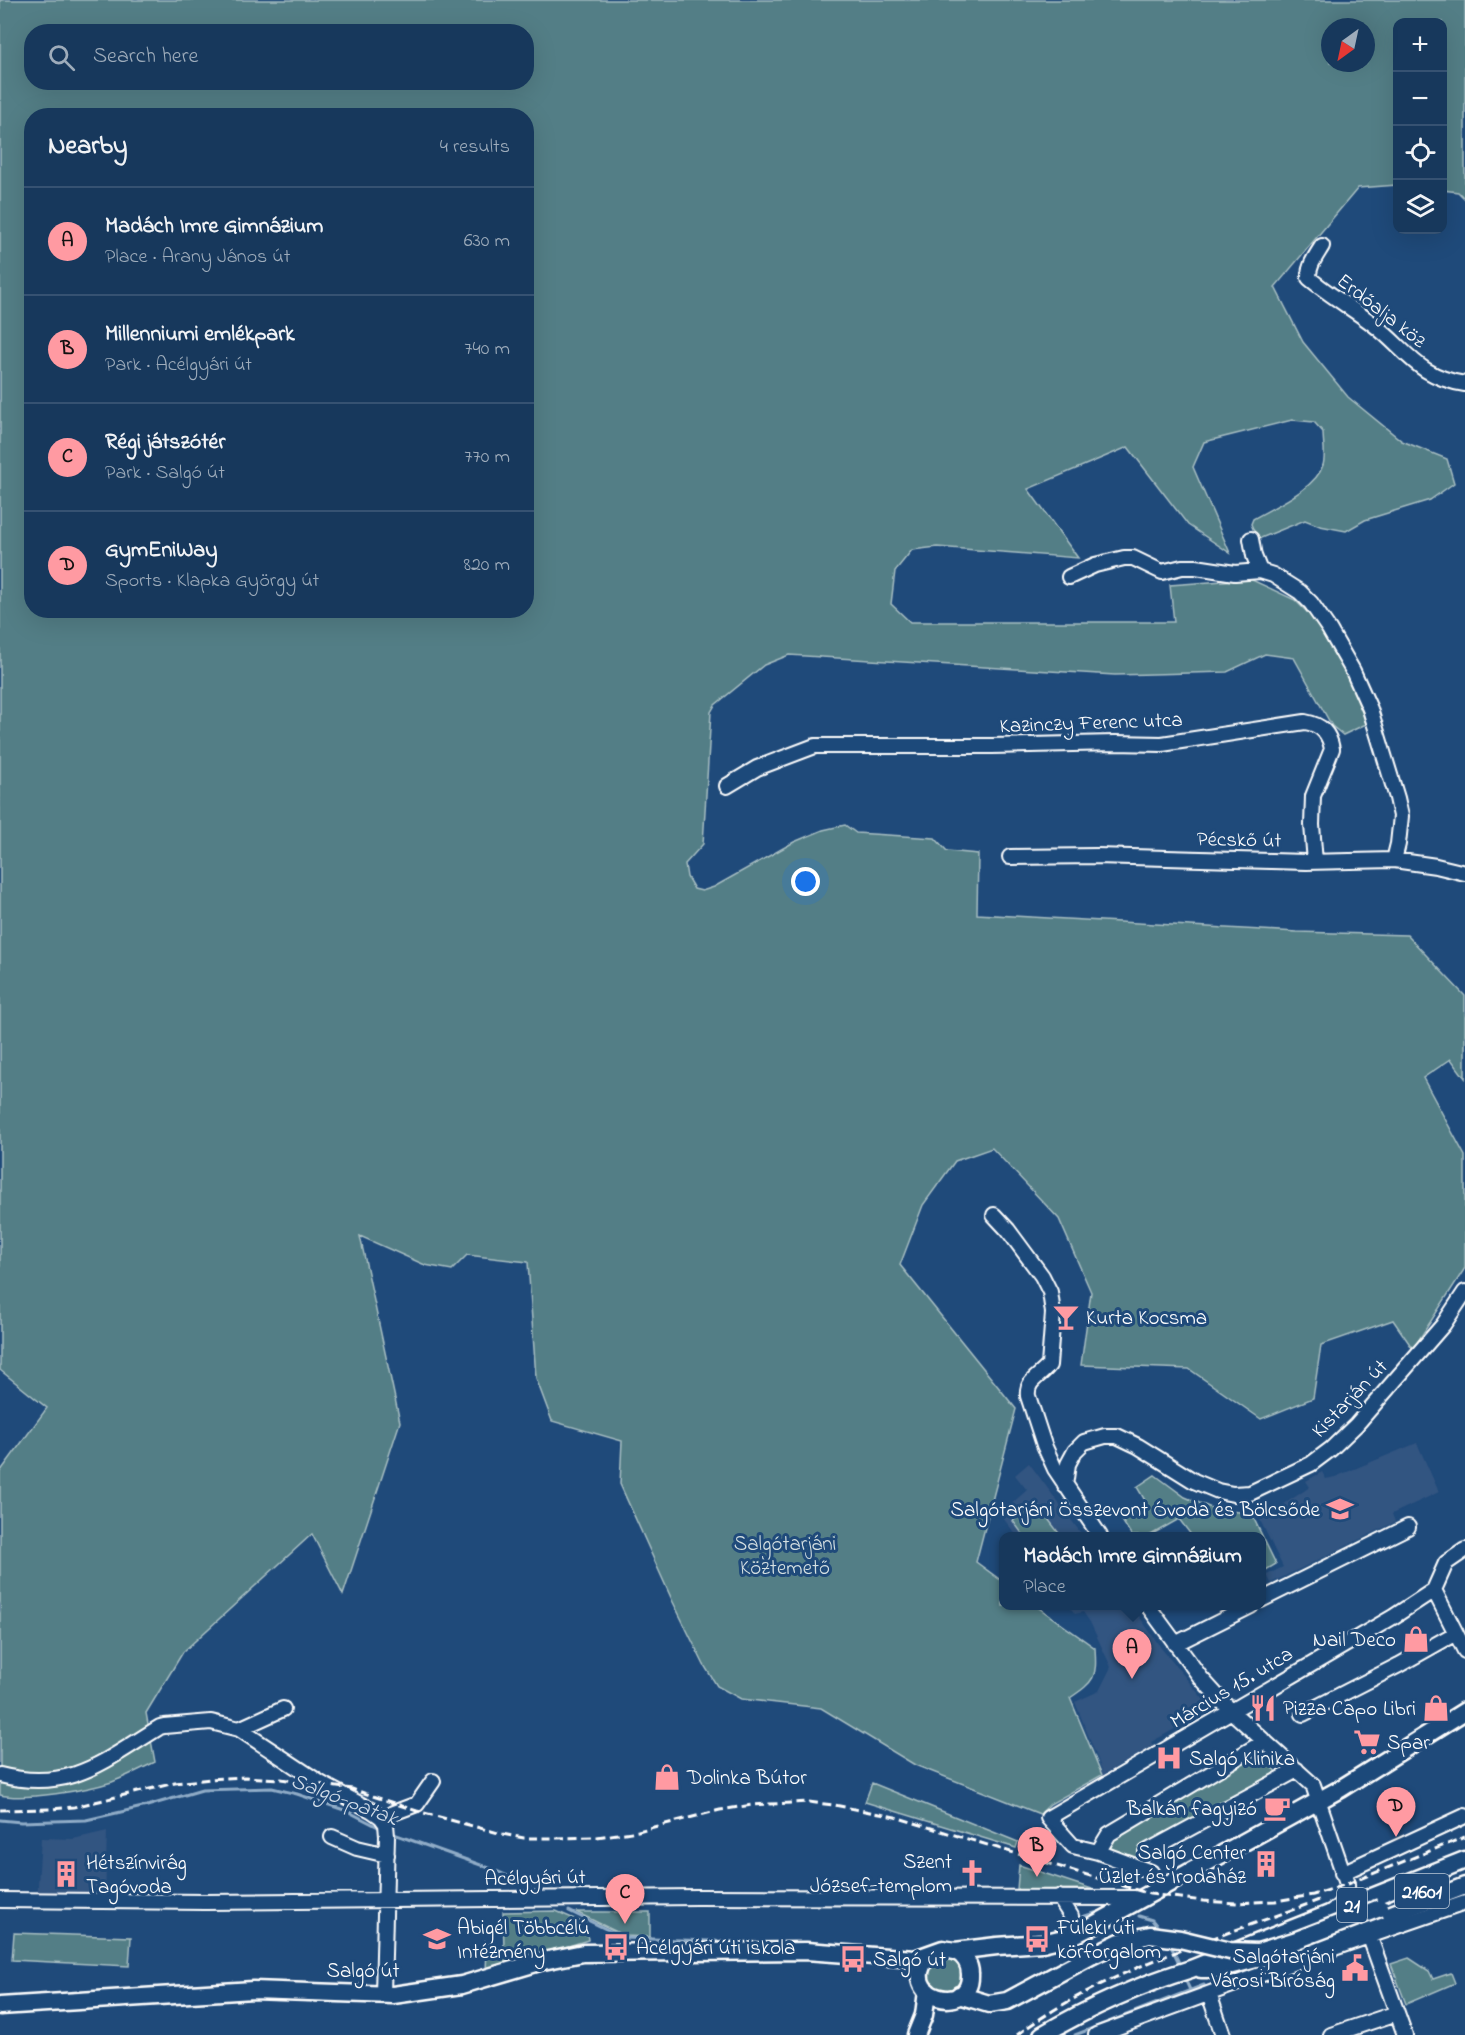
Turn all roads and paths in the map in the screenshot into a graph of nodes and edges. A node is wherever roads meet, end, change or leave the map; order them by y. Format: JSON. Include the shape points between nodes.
{"nodes":[{"id":1,"x":1322,"y":246,"type":"dead end"},
{"id":2,"x":1465,"y":384,"type":"edge"},
{"id":3,"x":1251,"y":539,"type":"dead end"},
{"id":4,"x":1260,"y":571,"type":"junction"},
{"id":5,"x":1069,"y":577,"type":"dead end"},
{"id":6,"x":726,"y":786,"type":"dead end"},
{"id":7,"x":1010,"y":857,"type":"dead end"},
{"id":8,"x":1394,"y":860,"type":"junction"},
{"id":9,"x":1315,"y":862,"type":"junction"},
{"id":10,"x":1465,"y":873,"type":"edge"},
{"id":11,"x":994,"y":1215,"type":"dead end"},
{"id":12,"x":1465,"y":1292,"type":"edge"},
{"id":13,"x":1075,"y":1451,"type":"junction"},
{"id":14,"x":1049,"y":1457,"type":"junction"},
{"id":15,"x":1065,"y":1486,"type":"junction"},
{"id":16,"x":1408,"y":1527,"type":"dead end"},
{"id":17,"x":1097,"y":1532,"type":"edge"},
{"id":18,"x":1465,"y":1550,"type":"edge"},
{"id":19,"x":1434,"y":1590,"type":"junction"},
{"id":20,"x":1266,"y":1598,"type":"edge"},
{"id":21,"x":1151,"y":1610,"type":"edge"},
{"id":22,"x":1241,"y":1610,"type":"edge"},
{"id":23,"x":1456,"y":1633,"type":"junction"},
{"id":24,"x":1174,"y":1644,"type":"junction"},
{"id":25,"x":1465,"y":1651,"type":"edge"},
{"id":26,"x":283,"y":1709,"type":"dead end"},
{"id":27,"x":1231,"y":1711,"type":"junction"},
{"id":28,"x":1465,"y":1711,"type":"edge"},
{"id":29,"x":1303,"y":1714,"type":"dead end"},
{"id":30,"x":239,"y":1729,"type":"junction"},
{"id":31,"x":1265,"y":1741,"type":"junction"},
{"id":32,"x":1297,"y":1770,"type":"junction"},
{"id":33,"x":0,"y":1775,"type":"edge"},
{"id":34,"x":433,"y":1781,"type":"dead end"},
{"id":35,"x":1319,"y":1801,"type":"junction"},
{"id":36,"x":1302,"y":1810,"type":"junction"},
{"id":37,"x":1465,"y":1816,"type":"edge"},
{"id":38,"x":1325,"y":1821,"type":"junction"},
{"id":39,"x":386,"y":1828,"type":"junction"},
{"id":40,"x":332,"y":1837,"type":"dead end"},
{"id":41,"x":1098,"y":1852,"type":"junction"},
{"id":42,"x":1146,"y":1852,"type":"dead end"},
{"id":43,"x":387,"y":1855,"type":"junction"},
{"id":44,"x":1465,"y":1860,"type":"edge"},
{"id":45,"x":1151,"y":1872,"type":"dead end"},
{"id":46,"x":1342,"y":1873,"type":"junction"},
{"id":47,"x":1465,"y":1875,"type":"edge"},
{"id":48,"x":1465,"y":1886,"type":"edge"},
{"id":49,"x":1059,"y":1897,"type":"junction"},
{"id":50,"x":1143,"y":1898,"type":"junction"},
{"id":51,"x":0,"y":1900,"type":"edge"},
{"id":52,"x":386,"y":1901,"type":"junction"},
{"id":53,"x":1465,"y":1903,"type":"edge"},
{"id":54,"x":1327,"y":1914,"type":"junction"},
{"id":55,"x":1370,"y":1923,"type":"junction"},
{"id":56,"x":1072,"y":1936,"type":"junction"},
{"id":57,"x":1025,"y":1945,"type":"junction"},
{"id":58,"x":955,"y":1952,"type":"junction"},
{"id":59,"x":866,"y":1955,"type":"junction"},
{"id":60,"x":928,"y":1956,"type":"junction"},
{"id":61,"x":1191,"y":1969,"type":"junction"},
{"id":62,"x":970,"y":1976,"type":"junction"},
{"id":63,"x":924,"y":1986,"type":"junction"},
{"id":64,"x":1024,"y":1993,"type":"junction"},
{"id":65,"x":383,"y":1994,"type":"junction"},
{"id":66,"x":1209,"y":1994,"type":"junction"},
{"id":67,"x":953,"y":1997,"type":"junction"},
{"id":68,"x":0,"y":2006,"type":"edge"},
{"id":69,"x":1397,"y":2013,"type":"junction"},
{"id":70,"x":918,"y":2035,"type":"edge"},
{"id":71,"x":1042,"y":2035,"type":"edge"},
{"id":72,"x":1096,"y":2035,"type":"edge"},
{"id":73,"x":1223,"y":2035,"type":"edge"},
{"id":74,"x":1331,"y":2035,"type":"edge"},
{"id":75,"x":1405,"y":2035,"type":"edge"}],
"edges":[{"from":1,"to":2,"type":"street","name":"Erdőalja köz","via":[[1308,278],[1375,325],[1430,373]]},
{"from":3,"to":4,"type":"street"},
{"from":4,"to":5,"type":"street","via":[[1235,573],[1182,567],[1162,572],[1140,560],[1124,558]]},
{"from":4,"to":8,"type":"street","via":[[1286,582],[1311,603],[1361,688],[1401,816]]},
{"from":6,"to":9,"type":"street","name":"Kazinczy Ferenc utca","via":[[757,768],[815,746],[1162,744],[1305,722],[1325,730],[1332,748],[1313,795]]},
{"from":7,"to":9,"type":"street","name":"Pécskő út"},
{"from":8,"to":9,"type":"street","name":"Pécskő út"},
{"from":8,"to":10,"type":"street","name":"Pécskő út"},
{"from":11,"to":14,"type":"street","via":[[1050,1292],[1053,1313],[1048,1365],[1027,1388]]},
{"from":12,"to":13,"type":"street","name":"Kistarján út","via":[[1443,1325],[1331,1449],[1311,1464],[1250,1493],[1218,1491],[1194,1481],[1117,1436],[1084,1442]]},
{"from":13,"to":14,"type":"street","name":"Kistarján út","via":[[1058,1459]]},
{"from":13,"to":15,"type":"street","via":[[1068,1464]]},
{"from":14,"to":15,"type":"street"},
{"from":15,"to":17,"type":"street"},
{"from":16,"to":20,"type":"street"},
{"from":18,"to":19,"type":"street","via":[[1446,1563]]},
{"from":19,"to":23,"type":"street"},
{"from":19,"to":27,"type":"street","name":"Március 15. utca"},
{"from":21,"to":24,"type":"street"},
{"from":22,"to":24,"type":"street"},
{"from":23,"to":25,"type":"street"},
{"from":23,"to":29,"type":"street"},
{"from":24,"to":27,"type":"street"},
{"from":26,"to":30,"type":"street"},
{"from":27,"to":31,"type":"street"},
{"from":27,"to":41,"type":"street","name":"Március 15. utca","via":[[1051,1822],[1073,1846]]},
{"from":28,"to":35,"type":"main road"},
{"from":30,"to":33,"type":"street","via":[[211,1722],[164,1726],[74,1776],[28,1780]]},
{"from":30,"to":39,"type":"street","via":[[322,1784],[376,1812]]},
{"from":31,"to":32,"type":"street"},
{"from":31,"to":41,"type":"street","via":[[1109,1834]]},
{"from":32,"to":35,"type":"street","via":[[1313,1785]]},
{"from":32,"to":42,"type":"street"},
{"from":34,"to":39,"type":"street","via":[[417,1804],[393,1813]]},
{"from":35,"to":36,"type":"main road"},
{"from":35,"to":38,"type":"street"},
{"from":36,"to":38,"type":"street"},
{"from":36,"to":50,"type":"main road"},
{"from":37,"to":46,"type":"street"},
{"from":38,"to":46,"type":"street"},
{"from":39,"to":43,"type":"street"},
{"from":40,"to":43,"type":"street"},
{"from":41,"to":45,"type":"street"},
{"from":43,"to":52,"type":"street"},
{"from":44,"to":54,"type":"main road","number":"21"},
{"from":46,"to":54,"type":"street","via":[[1347,1893],[1337,1908]]},
{"from":47,"to":55,"type":"main road","number":"21601"},
{"from":48,"to":55,"type":"main road","number":"21"},
{"from":49,"to":50,"type":"street","name":"Acélgyári út"},
{"from":49,"to":52,"type":"street","name":"Acélgyári út"},
{"from":49,"to":56,"type":"street","via":[[1071,1916]]},
{"from":50,"to":56,"type":"main road"},
{"from":51,"to":52,"type":"street","name":"Acélgyári út"},
{"from":52,"to":65,"type":"street"},
{"from":53,"to":55,"type":"street"},
{"from":54,"to":61,"type":"main road","number":"21"},
{"from":55,"to":61,"type":"main road","number":"21","via":[[1235,1966]]},
{"from":55,"to":64,"type":"main road","number":"21601","bridge":true,"via":[[1258,1952],[1230,1951],[1150,1935],[1120,1942]]},
{"from":55,"to":66,"type":"street"},
{"from":55,"to":69,"type":"street"},
{"from":56,"to":57,"type":"main road"},
{"from":57,"to":58,"type":"main road"},
{"from":57,"to":62,"type":"main road","via":[[988,1956]]},
{"from":58,"to":60,"type":"main road","via":[[943,1949]]},
{"from":58,"to":62,"type":"main road","via":[[965,1959]]},
{"from":59,"to":60,"type":"main road","via":[[902,1959]]},
{"from":59,"to":63,"type":"main road","via":[[894,1964]]},
{"from":59,"to":65,"type":"main road","name":"Salgó út","via":[[806,1951],[583,1953],[462,1985]]},
{"from":60,"to":63,"type":"main road","via":[[920,1970]]},
{"from":61,"to":71,"type":"main road","number":"21","via":[[1073,2017]]},
{"from":62,"to":64,"type":"main road","number":"21601","via":[[980,1992],[993,1997]]},
{"from":62,"to":67,"type":"main road","via":[[965,1990]]},
{"from":63,"to":67,"type":"main road","via":[[935,1997]]},
{"from":63,"to":70,"type":"main road","via":[[924,2015]]},
{"from":64,"to":67,"type":"main road","number":"21601","via":[[995,2004]]},
{"from":65,"to":68,"type":"main road","name":"Salgó út","via":[[253,1990]]},
{"from":66,"to":72,"type":"street"},
{"from":66,"to":73,"type":"street"},
{"from":67,"to":70,"type":"main road"},
{"from":69,"to":74,"type":"street"},
{"from":69,"to":75,"type":"street"}]}
